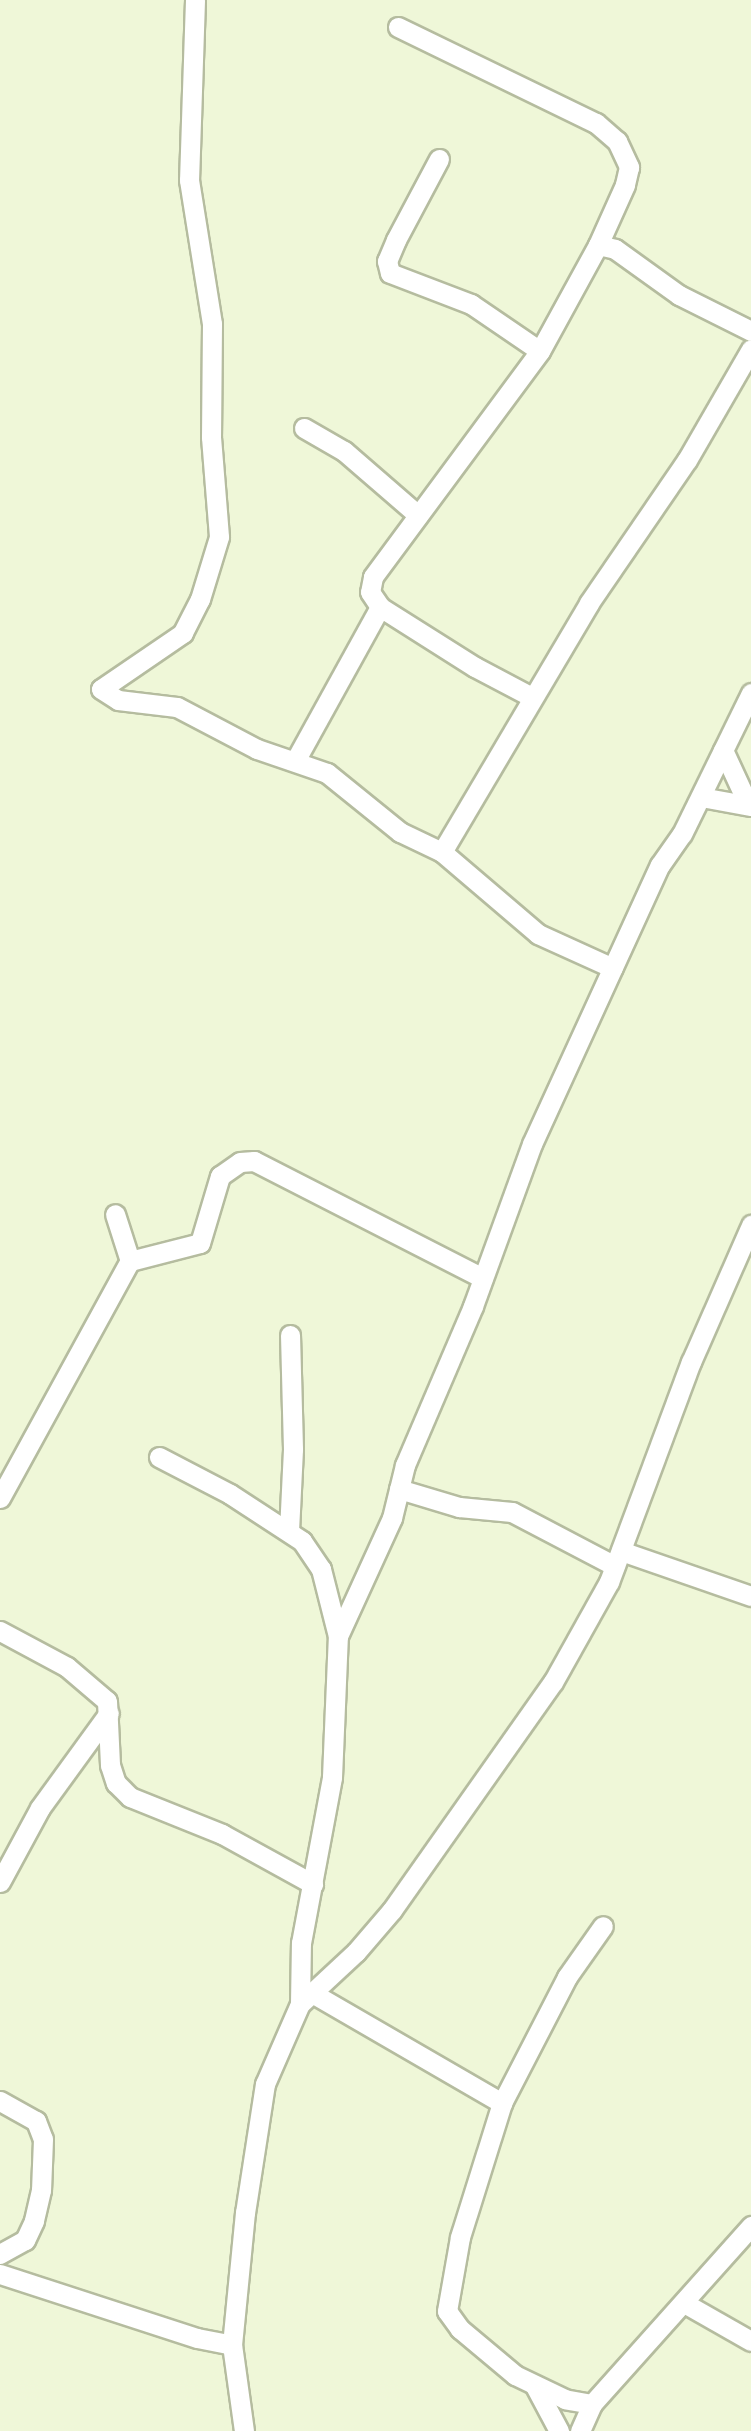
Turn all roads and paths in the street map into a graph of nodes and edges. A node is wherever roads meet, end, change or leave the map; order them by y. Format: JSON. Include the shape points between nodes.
{"nodes":[{"id":1,"x":195,"y":0,"type":"edge"},
{"id":2,"x":398,"y":27,"type":"dead end"},
{"id":3,"x":439,"y":159,"type":"dead end"},
{"id":4,"x":598,"y":245,"type":"junction"},
{"id":5,"x":751,"y":331,"type":"edge"},
{"id":6,"x":751,"y":349,"type":"edge"},
{"id":7,"x":540,"y":351,"type":"junction"},
{"id":8,"x":304,"y":428,"type":"dead end"},
{"id":9,"x":418,"y":515,"type":"junction"},
{"id":10,"x":380,"y":607,"type":"junction"},
{"id":11,"x":751,"y":693,"type":"edge"},
{"id":12,"x":532,"y":697,"type":"junction"},
{"id":13,"x":723,"y":750,"type":"junction"},
{"id":14,"x":295,"y":761,"type":"junction"},
{"id":15,"x":701,"y":797,"type":"junction"},
{"id":16,"x":750,"y":805,"type":"edge"},
{"id":17,"x":442,"y":852,"type":"junction"},
{"id":18,"x":613,"y":968,"type":"junction"},
{"id":19,"x":115,"y":1214,"type":"dead end"},
{"id":20,"x":751,"y":1225,"type":"edge"},
{"id":21,"x":130,"y":1261,"type":"junction"},
{"id":22,"x":483,"y":1278,"type":"junction"},
{"id":23,"x":290,"y":1335,"type":"dead end"},
{"id":24,"x":159,"y":1457,"type":"dead end"},
{"id":25,"x":399,"y":1489,"type":"junction"},
{"id":26,"x":0,"y":1498,"type":"edge"},
{"id":27,"x":289,"y":1531,"type":"junction"},
{"id":28,"x":618,"y":1558,"type":"junction"},
{"id":29,"x":751,"y":1596,"type":"edge"},
{"id":30,"x":0,"y":1631,"type":"edge"},
{"id":31,"x":338,"y":1636,"type":"junction"},
{"id":32,"x":109,"y":1713,"type":"junction"},
{"id":33,"x":0,"y":1882,"type":"edge"},
{"id":34,"x":313,"y":1884,"type":"junction"},
{"id":35,"x":603,"y":1926,"type":"dead end"},
{"id":36,"x":306,"y":1999,"type":"junction"},
{"id":37,"x":0,"y":2101,"type":"edge"},
{"id":38,"x":502,"y":2103,"type":"junction"},
{"id":39,"x":751,"y":2226,"type":"edge"},
{"id":40,"x":0,"y":2254,"type":"edge"},
{"id":41,"x":0,"y":2274,"type":"edge"},
{"id":42,"x":684,"y":2302,"type":"junction"},
{"id":43,"x":751,"y":2341,"type":"edge"},
{"id":44,"x":232,"y":2345,"type":"junction"},
{"id":45,"x":536,"y":2386,"type":"junction"},
{"id":46,"x":592,"y":2404,"type":"junction"},
{"id":47,"x":244,"y":2431,"type":"edge"},
{"id":48,"x":559,"y":2431,"type":"edge"},
{"id":49,"x":580,"y":2431,"type":"edge"}],
"edges":[{"from":1,"to":14,"type":"street","via":[[189,180],[212,324],[211,437],[219,537],[200,599],[183,633],[101,689],[118,700],[177,707],[257,749]]},
{"from":2,"to":4,"type":"street","via":[[596,123],[617,141],[629,167]]},
{"from":3,"to":7,"type":"street","via":[[396,240],[387,261],[390,273],[471,304]]},
{"from":4,"to":5,"type":"street","via":[[615,249],[679,295]]},
{"from":4,"to":7,"type":"street"},
{"from":6,"to":12,"type":"street","via":[[687,460],[589,603]]},
{"from":7,"to":9,"type":"street"},
{"from":8,"to":9,"type":"street","via":[[344,451]]},
{"from":9,"to":10,"type":"street","via":[[373,577],[370,592]]},
{"from":10,"to":12,"type":"street"},
{"from":10,"to":14,"type":"street"},
{"from":11,"to":13,"type":"street"},
{"from":12,"to":17,"type":"street"},
{"from":13,"to":15,"type":"street"},
{"from":13,"to":16,"type":"street"},
{"from":14,"to":17,"type":"street","via":[[327,773],[400,832]]},
{"from":15,"to":16,"type":"street"},
{"from":15,"to":18,"type":"street","via":[[660,865]]},
{"from":17,"to":18,"type":"street","via":[[538,934]]},
{"from":18,"to":22,"type":"street","via":[[532,1144]]},
{"from":19,"to":21,"type":"street"},
{"from":20,"to":28,"type":"street","via":[[691,1362]]},
{"from":21,"to":22,"type":"street","via":[[200,1243],[219,1176],[240,1162],[254,1161]]},
{"from":21,"to":26,"type":"street"},
{"from":22,"to":25,"type":"street","via":[[425,1412]]},
{"from":23,"to":27,"type":"street","via":[[293,1449]]},
{"from":24,"to":27,"type":"street"},
{"from":25,"to":28,"type":"street","via":[[459,1507],[512,1511]]},
{"from":25,"to":31,"type":"street","via":[[392,1518]]},
{"from":27,"to":31,"type":"street","via":[[313,1554],[321,1569]]},
{"from":28,"to":29,"type":"street"},
{"from":28,"to":36,"type":"street","via":[[553,1682],[459,1820],[392,1910]]},
{"from":30,"to":32,"type":"street","via":[[92,1683],[107,1701]]},
{"from":31,"to":34,"type":"street","via":[[332,1777]]},
{"from":32,"to":33,"type":"street","via":[[40,1808]]},
{"from":32,"to":34,"type":"street","via":[[110,1765],[116,1783],[131,1797],[222,1834]]},
{"from":34,"to":36,"type":"street","via":[[301,1943]]},
{"from":35,"to":38,"type":"street","via":[[567,1977]]},
{"from":36,"to":38,"type":"street"},
{"from":36,"to":44,"type":"street","via":[[265,2084],[244,2213]]},
{"from":37,"to":40,"type":"street","via":[[36,2121],[43,2139],[41,2190],[34,2221],[25,2240]]},
{"from":38,"to":45,"type":"street","via":[[460,2237],[447,2311],[495,2361]]},
{"from":39,"to":42,"type":"street"},
{"from":41,"to":44,"type":"street","via":[[197,2338]]},
{"from":42,"to":43,"type":"street"},
{"from":42,"to":46,"type":"street"},
{"from":44,"to":47,"type":"street"},
{"from":45,"to":46,"type":"street"},
{"from":45,"to":48,"type":"street"},
{"from":46,"to":49,"type":"street"}]}
